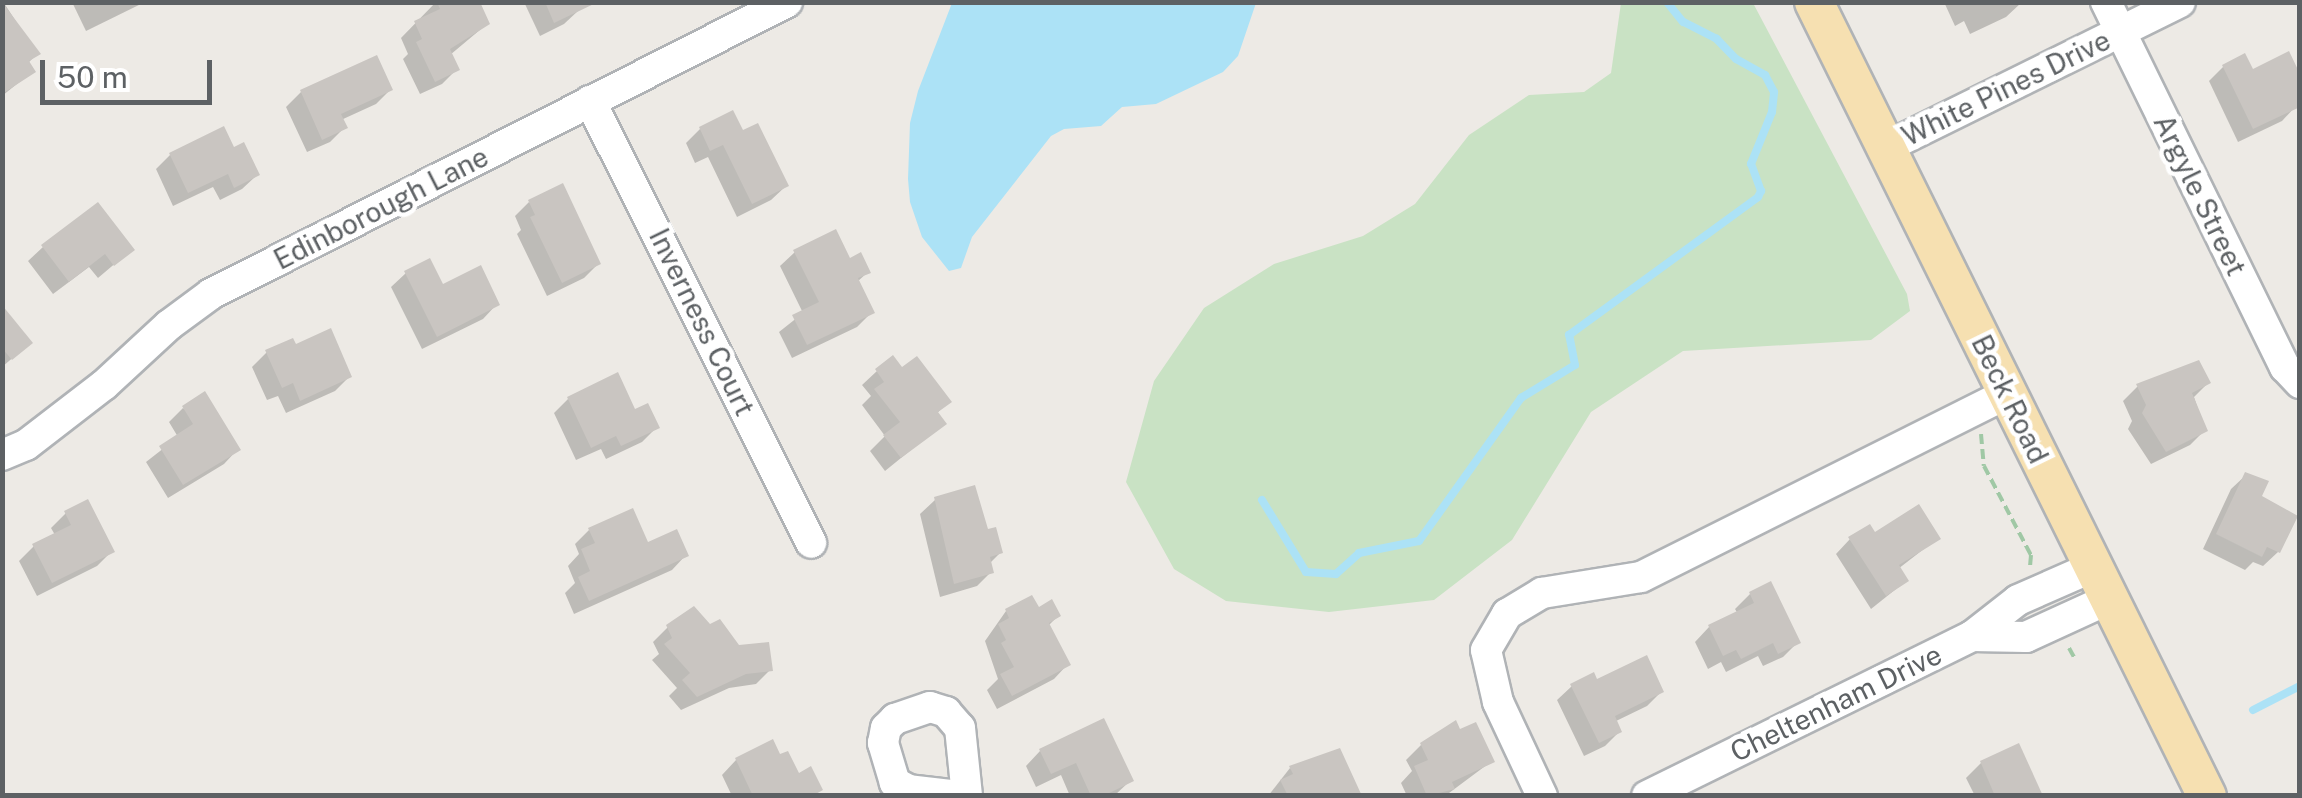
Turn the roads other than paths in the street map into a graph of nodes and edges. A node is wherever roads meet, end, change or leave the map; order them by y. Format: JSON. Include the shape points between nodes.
{"nodes":[{"id":1,"x":787,"y":2,"type":"edge"},
{"id":2,"x":1814,"y":2,"type":"edge"},
{"id":3,"x":2106,"y":2,"type":"edge"},
{"id":4,"x":2180,"y":2,"type":"edge"},
{"id":5,"x":2120,"y":32,"type":"junction"},
{"id":6,"x":590,"y":102,"type":"junction"},
{"id":7,"x":1885,"y":148,"type":"junction"},
{"id":8,"x":2300,"y":383,"type":"edge"},
{"id":9,"x":2007,"y":394,"type":"junction"},
{"id":10,"x":2,"y":455,"type":"edge"},
{"id":11,"x":810,"y":543,"type":"dead end"},
{"id":12,"x":2101,"y":583,"type":"junction"},
{"id":13,"x":1972,"y":636,"type":"junction"},
{"id":14,"x":959,"y":796,"type":"edge"},
{"id":15,"x":967,"y":796,"type":"edge"},
{"id":16,"x":1542,"y":796,"type":"edge"},
{"id":17,"x":1647,"y":796,"type":"edge"},
{"id":18,"x":2207,"y":796,"type":"edge"}],
"edges":[{"from":1,"to":6,"type":"street","name":"Edinborough Lane"},
{"from":2,"to":7,"type":"main road","name":"Beck Road"},
{"from":3,"to":5,"type":"street","name":"Argyle Street"},
{"from":4,"to":5,"type":"street","name":"White Pines Drive"},
{"from":5,"to":7,"type":"street","name":"White Pines Drive"},
{"from":5,"to":8,"type":"street","name":"Argyle Street","via":[[2285,367]]},
{"from":6,"to":10,"type":"street","name":"Edinborough Lane","via":[[211,294],[89,397]]},
{"from":6,"to":11,"type":"street","name":"Inverness Court"},
{"from":7,"to":9,"type":"main road","name":"Beck Road"},
{"from":9,"to":12,"type":"main road","name":"Beck Road"},
{"from":9,"to":16,"type":"street","via":[[1640,576],[1542,593],[1508,614],[1486,650],[1498,702]]},
{"from":12,"to":13,"type":"street","name":"Cheltenham Drive","via":[[2040,590]]},
{"from":12,"to":13,"type":"street","name":"Cheltenham Drive","via":[[2056,624],[2026,637]]},
{"from":12,"to":18,"type":"main road","name":"Beck Road"},
{"from":13,"to":17,"type":"street","name":"Cheltenham Drive"},
{"from":14,"to":15,"type":"street","via":[[895,783],[883,743],[886,728],[930,707],[946,712],[960,728]]}]}
